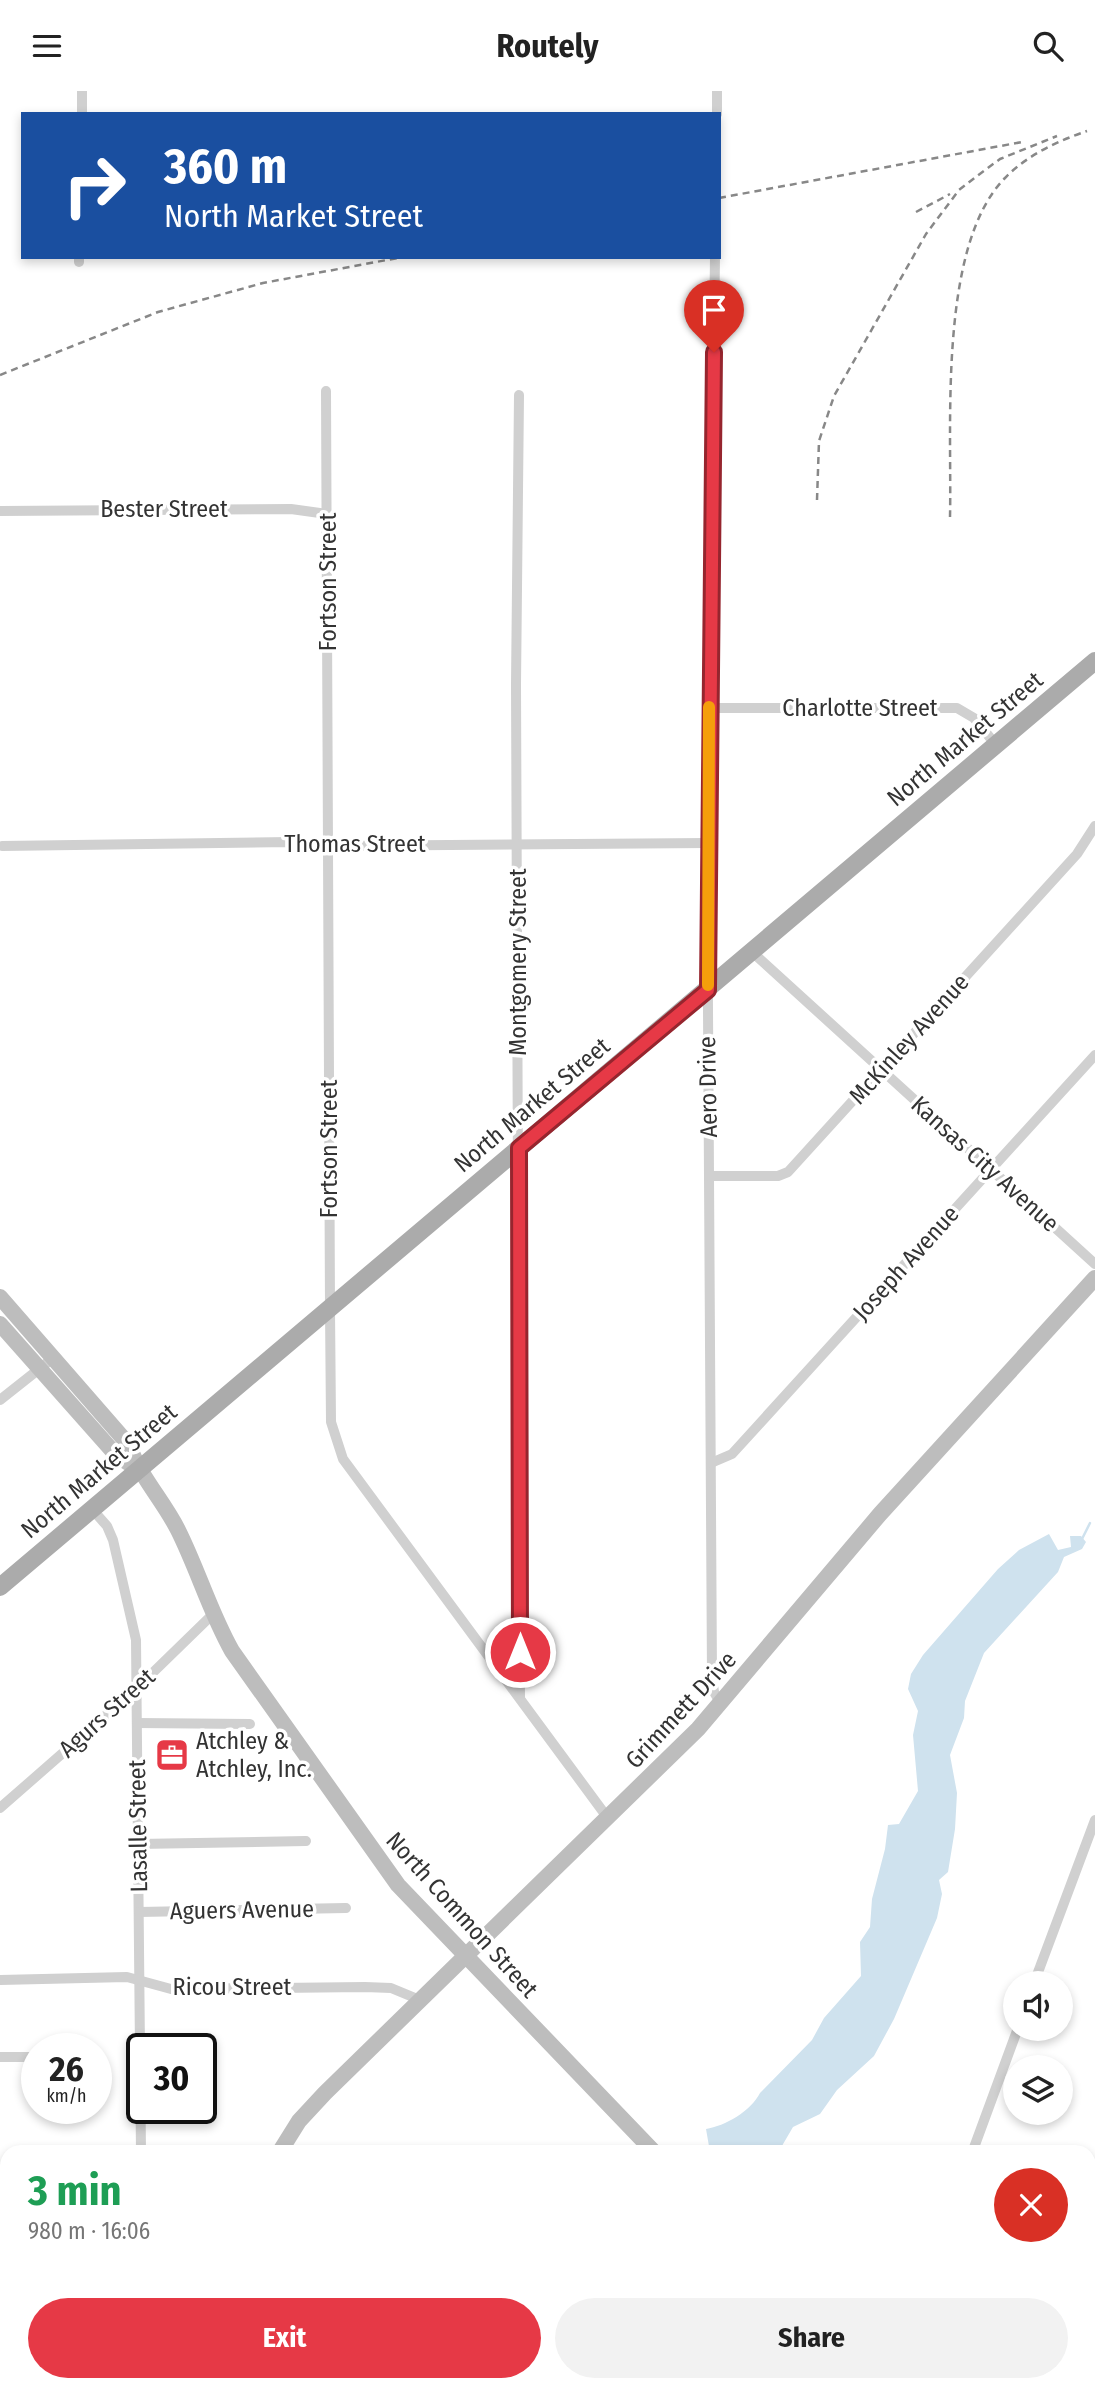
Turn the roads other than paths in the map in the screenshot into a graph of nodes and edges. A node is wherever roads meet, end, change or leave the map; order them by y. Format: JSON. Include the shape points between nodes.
{"nodes":[{"id":1,"x":82,"y":91,"type":"edge"},
{"id":2,"x":717,"y":91,"type":"edge"},
{"id":3,"x":82,"y":112,"type":"edge"},
{"id":4,"x":717,"y":112,"type":"edge"},
{"id":5,"x":715,"y":259,"type":"edge"},
{"id":6,"x":326,"y":391,"type":"dead end"},
{"id":7,"x":519,"y":395,"type":"dead end"},
{"id":8,"x":0,"y":511,"type":"edge"},
{"id":9,"x":327,"y":514,"type":"junction"},
{"id":10,"x":1095,"y":662,"type":"edge"},
{"id":11,"x":709,"y":708,"type":"junction"},
{"id":12,"x":996,"y":744,"type":"junction"},
{"id":13,"x":1095,"y":826,"type":"edge"},
{"id":14,"x":707,"y":843,"type":"junction"},
{"id":15,"x":517,"y":845,"type":"junction"},
{"id":16,"x":2,"y":846,"type":"dead end"},
{"id":17,"x":329,"y":846,"type":"junction"},
{"id":18,"x":1083,"y":847,"type":"junction"},
{"id":19,"x":1095,"y":847,"type":"edge"},
{"id":20,"x":751,"y":951,"type":"junction"},
{"id":21,"x":708,"y":990,"type":"junction"},
{"id":22,"x":1095,"y":1055,"type":"edge"},
{"id":23,"x":881,"y":1070,"type":"junction"},
{"id":24,"x":519,"y":1148,"type":"junction"},
{"id":25,"x":991,"y":1169,"type":"junction"},
{"id":26,"x":709,"y":1176,"type":"junction"},
{"id":27,"x":1095,"y":1264,"type":"edge"},
{"id":28,"x":1095,"y":1278,"type":"edge"},
{"id":29,"x":0,"y":1297,"type":"edge"},
{"id":30,"x":330,"y":1310,"type":"junction"},
{"id":31,"x":0,"y":1324,"type":"edge"},
{"id":32,"x":53,"y":1358,"type":"junction"},
{"id":33,"x":39,"y":1368,"type":"junction"},
{"id":34,"x":0,"y":1400,"type":"edge"},
{"id":35,"x":711,"y":1463,"type":"junction"},
{"id":36,"x":138,"y":1469,"type":"junction"},
{"id":37,"x":92,"y":1509,"type":"junction"},
{"id":38,"x":0,"y":1587,"type":"edge"},
{"id":39,"x":212,"y":1615,"type":"junction"},
{"id":40,"x":137,"y":1688,"type":"junction"},
{"id":41,"x":520,"y":1698,"type":"junction"},
{"id":42,"x":722,"y":1704,"type":"junction"},
{"id":43,"x":137,"y":1723,"type":"junction"},
{"id":44,"x":250,"y":1724,"type":"dead end"},
{"id":45,"x":0,"y":1808,"type":"edge"},
{"id":46,"x":607,"y":1817,"type":"junction"},
{"id":47,"x":1095,"y":1820,"type":"edge"},
{"id":48,"x":306,"y":1841,"type":"dead end"},
{"id":49,"x":138,"y":1844,"type":"junction"},
{"id":50,"x":345,"y":1908,"type":"dead end"},
{"id":51,"x":139,"y":1912,"type":"junction"},
{"id":52,"x":465,"y":1956,"type":"junction"},
{"id":53,"x":1038,"y":1971,"type":"edge"},
{"id":54,"x":0,"y":1980,"type":"edge"},
{"id":55,"x":140,"y":1980,"type":"junction"},
{"id":56,"x":421,"y":2000,"type":"junction"},
{"id":57,"x":1013,"y":2041,"type":"edge"},
{"id":58,"x":0,"y":2057,"type":"edge"},
{"id":59,"x":21,"y":2057,"type":"edge"},
{"id":60,"x":141,"y":2145,"type":"edge"},
{"id":61,"x":285,"y":2145,"type":"edge"},
{"id":62,"x":647,"y":2145,"type":"edge"},
{"id":63,"x":974,"y":2145,"type":"edge"}],
"edges":[{"from":1,"to":3,"type":"street"},
{"from":2,"to":4,"type":"street"},
{"from":5,"to":11,"type":"street","name":"Aero Drive"},
{"from":6,"to":9,"type":"street","name":"Fortson Street"},
{"from":7,"to":15,"type":"street","name":"Montgomery Street"},
{"from":8,"to":9,"type":"street","name":"Bester Street","via":[[291,509]]},
{"from":9,"to":17,"type":"street","name":"Fortson Street"},
{"from":10,"to":12,"type":"main road","name":"North Market Street"},
{"from":11,"to":12,"type":"street","name":"Charlotte Street","via":[[957,708],[974,718]]},
{"from":11,"to":14,"type":"street","name":"Aero Drive"},
{"from":12,"to":20,"type":"main road","name":"North Market Street"},
{"from":13,"to":18,"type":"street","name":"McKinley Avenue"},
{"from":14,"to":15,"type":"street","name":"Thomas Street"},
{"from":14,"to":21,"type":"street","name":"Aero Drive"},
{"from":15,"to":17,"type":"street","name":"Thomas Street"},
{"from":15,"to":24,"type":"street","name":"Montgomery Street"},
{"from":16,"to":17,"type":"street","name":"Thomas Street","via":[[290,842]]},
{"from":17,"to":30,"type":"street","name":"Fortson Street"},
{"from":18,"to":19,"type":"street"},
{"from":18,"to":23,"type":"street","name":"McKinley Avenue"},
{"from":20,"to":21,"type":"main road","name":"North Market Street"},
{"from":20,"to":23,"type":"street","name":"Kansas City Avenue"},
{"from":21,"to":24,"type":"main road","name":"North Market Street"},
{"from":21,"to":26,"type":"street","name":"Aero Drive"},
{"from":22,"to":25,"type":"street","name":"Joseph Avenue"},
{"from":23,"to":25,"type":"street","name":"Kansas City Avenue"},
{"from":23,"to":26,"type":"street","name":"McKinley Avenue","via":[[788,1172]]},
{"from":24,"to":30,"type":"main road","name":"North Market Street"},
{"from":24,"to":41,"type":"street","name":"Montgomery Street"},
{"from":25,"to":27,"type":"street","name":"Kansas City Avenue"},
{"from":25,"to":35,"type":"street","name":"Joseph Avenue","via":[[732,1454]]},
{"from":26,"to":35,"type":"street","name":"Aero Drive"},
{"from":28,"to":42,"type":"main road","name":"Grimmett Drive","via":[[880,1514]]},
{"from":29,"to":32,"type":"main road","name":"North Common Street"},
{"from":30,"to":36,"type":"main road","name":"North Market Street"},
{"from":30,"to":41,"type":"street","name":"Fortson Street","via":[[331,1422],[338,1450]]},
{"from":31,"to":33,"type":"main road","name":"North Common Street"},
{"from":32,"to":33,"type":"street"},
{"from":32,"to":36,"type":"main road","name":"North Common Street","via":[[129,1445]]},
{"from":33,"to":34,"type":"street"},
{"from":33,"to":36,"type":"main road","name":"North Common Street","via":[[117,1456]]},
{"from":35,"to":42,"type":"street","name":"Aero Drive","via":[[712,1677]]},
{"from":36,"to":37,"type":"main road","name":"North Market Street"},
{"from":36,"to":39,"type":"main road","name":"North Common Street","via":[[178,1530]]},
{"from":37,"to":38,"type":"main road","name":"North Market Street"},
{"from":37,"to":40,"type":"street","name":"Lasalle Street","via":[[113,1540],[131,1608]]},
{"from":39,"to":40,"type":"street","name":"Agurs Street"},
{"from":39,"to":52,"type":"main road","name":"North Common Street","via":[[232,1651],[364,1840],[398,1885]]},
{"from":40,"to":43,"type":"street","name":"Lasalle Street"},
{"from":40,"to":45,"type":"street","name":"Agurs Street"},
{"from":41,"to":46,"type":"street","name":"Fortson Street"},
{"from":42,"to":46,"type":"main road","name":"Grimmett Drive"},
{"from":43,"to":44,"type":"street"},
{"from":43,"to":49,"type":"street","name":"Lasalle Street"},
{"from":46,"to":52,"type":"main road","name":"Grimmett Drive"},
{"from":47,"to":53,"type":"street"},
{"from":48,"to":49,"type":"street"},
{"from":49,"to":51,"type":"street","name":"Lasalle Street"},
{"from":50,"to":51,"type":"street","name":"Aguers Avenue"},
{"from":51,"to":55,"type":"street","name":"Lasalle Street"},
{"from":52,"to":56,"type":"main road","name":"Grimmett Drive"},
{"from":52,"to":62,"type":"main road","name":"North Common Street"},
{"from":54,"to":55,"type":"street","name":"Ricou Street"},
{"from":55,"to":56,"type":"street","name":"Ricou Street","via":[[171,1989],[391,1988]]},
{"from":55,"to":60,"type":"street","name":"Lasalle Street"},
{"from":56,"to":61,"type":"main road","name":"Grimmett Drive","via":[[308,2112]]},
{"from":57,"to":63,"type":"street"},
{"from":58,"to":59,"type":"street"}]}
